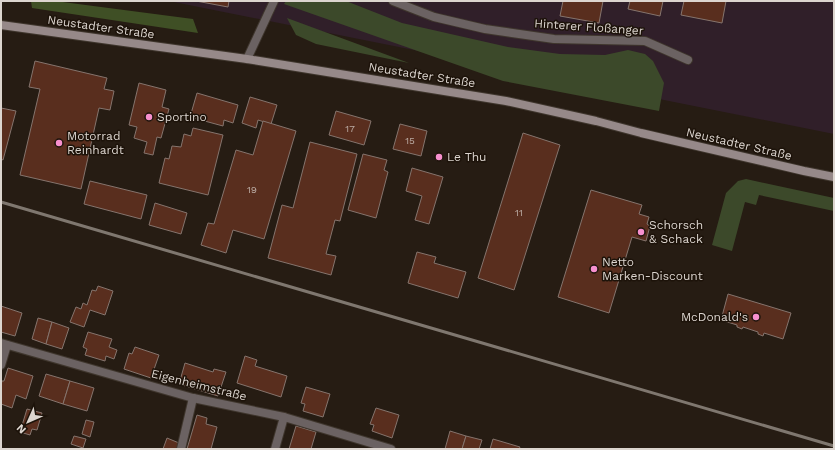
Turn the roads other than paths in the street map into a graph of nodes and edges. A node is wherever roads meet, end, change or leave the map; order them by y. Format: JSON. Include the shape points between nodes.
{"nodes":[{"id":1,"x":274,"y":1,"type":"edge"},
{"id":2,"x":393,"y":1,"type":"edge"},
{"id":3,"x":1,"y":24,"type":"edge"},
{"id":4,"x":247,"y":59,"type":"junction"},
{"id":5,"x":688,"y":60,"type":"dead end"},
{"id":6,"x":834,"y":177,"type":"edge"},
{"id":7,"x":4,"y":344,"type":"edge"},
{"id":8,"x":1,"y":364,"type":"edge"},
{"id":9,"x":193,"y":398,"type":"junction"},
{"id":10,"x":284,"y":417,"type":"junction"},
{"id":11,"x":181,"y":449,"type":"edge"},
{"id":12,"x":275,"y":449,"type":"edge"},
{"id":13,"x":391,"y":449,"type":"edge"}],
"edges":[{"from":1,"to":4,"type":"street"},
{"from":2,"to":5,"type":"street","name":"Hinterer Floßanger","via":[[434,17],[485,29],[554,38],[646,41]]},
{"from":3,"to":4,"type":"street","name":"Neustadter Straße"},
{"from":4,"to":6,"type":"street","name":"Neustadter Straße","via":[[506,101]]},
{"from":7,"to":8,"type":"street"},
{"from":7,"to":9,"type":"street","name":"Eigenheimstraße"},
{"from":9,"to":10,"type":"street","name":"Eigenheimstraße"},
{"from":9,"to":11,"type":"street"},
{"from":10,"to":12,"type":"street"},
{"from":10,"to":13,"type":"street","name":"Eigenheimstraße"}]}
